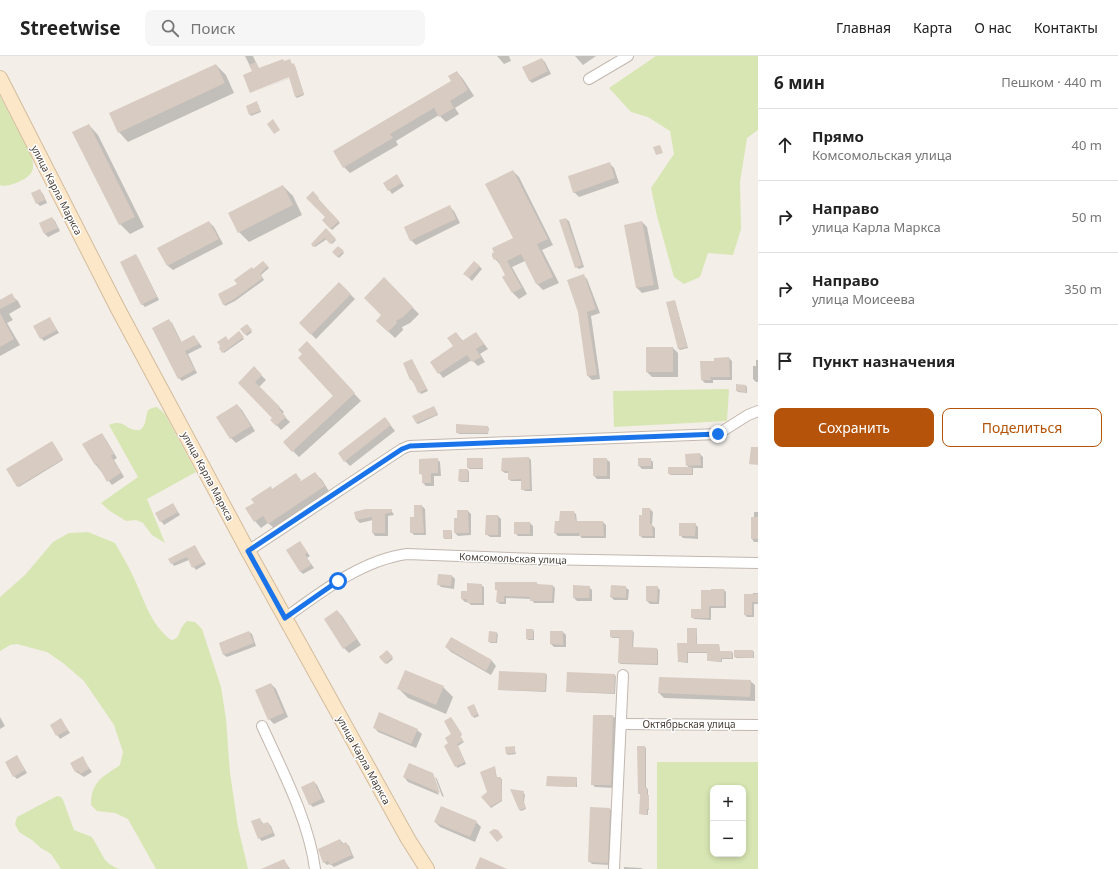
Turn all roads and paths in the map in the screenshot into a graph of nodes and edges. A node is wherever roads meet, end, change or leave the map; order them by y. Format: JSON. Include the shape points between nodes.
{"nodes":[{"id":1,"x":628,"y":56,"type":"edge"},
{"id":2,"x":0,"y":78,"type":"edge"},
{"id":3,"x":589,"y":79,"type":"dead end"},
{"id":4,"x":758,"y":411,"type":"edge"},
{"id":5,"x":248,"y":551,"type":"junction"},
{"id":6,"x":758,"y":563,"type":"edge"},
{"id":7,"x":285,"y":618,"type":"junction"},
{"id":8,"x":623,"y":675,"type":"dead end"},
{"id":9,"x":621,"y":724,"type":"junction"},
{"id":10,"x":758,"y":725,"type":"edge"},
{"id":11,"x":262,"y":726,"type":"dead end"},
{"id":12,"x":315,"y":869,"type":"edge"},
{"id":13,"x":427,"y":869,"type":"edge"},
{"id":14,"x":614,"y":869,"type":"edge"}],
"edges":[{"from":1,"to":3,"type":"street"},
{"from":2,"to":5,"type":"street","name":"улица Карла Маркса","via":[[118,309]]},
{"from":4,"to":5,"type":"street","via":[[718,434],[410,446]]},
{"from":5,"to":7,"type":"street","name":"улица Карла Маркса"},
{"from":6,"to":7,"type":"street","name":"Комсомольская улица","via":[[407,554],[381,559],[338,581]]},
{"from":7,"to":13,"type":"street","name":"улица Карла Маркса"},
{"from":8,"to":9,"type":"street"},
{"from":9,"to":10,"type":"street","name":"Октябрьская улица"},
{"from":9,"to":14,"type":"street"},
{"from":11,"to":12,"type":"street","via":[[309,837]]}]}
